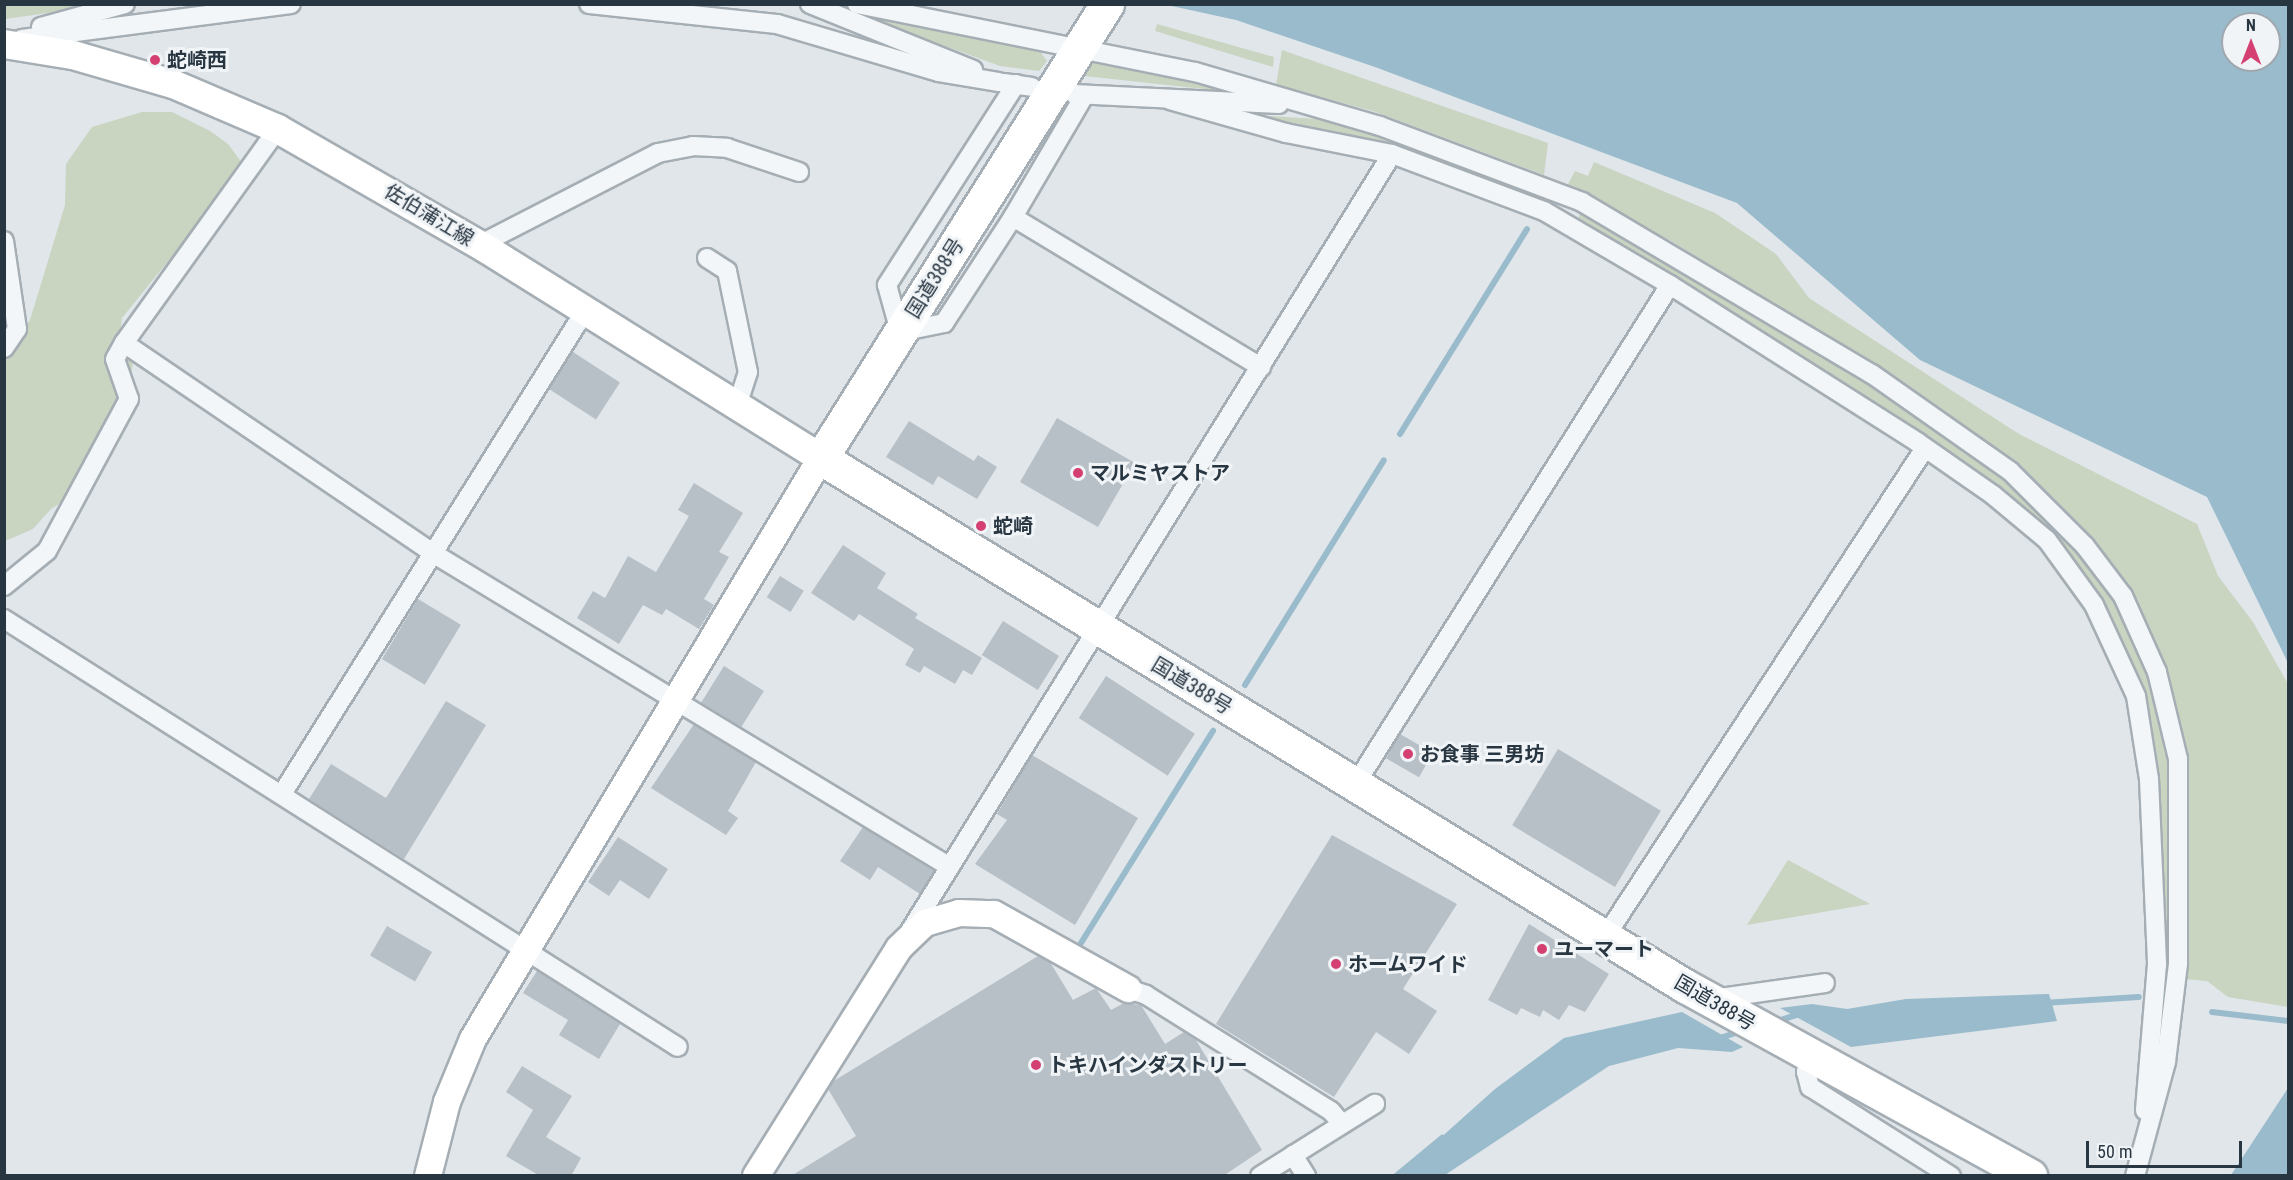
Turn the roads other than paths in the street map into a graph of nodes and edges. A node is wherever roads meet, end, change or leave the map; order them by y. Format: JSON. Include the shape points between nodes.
{"nodes":[{"id":1,"x":125,"y":4,"type":"edge"},
{"id":2,"x":291,"y":4,"type":"edge"},
{"id":3,"x":589,"y":4,"type":"edge"},
{"id":4,"x":810,"y":4,"type":"edge"},
{"id":5,"x":857,"y":4,"type":"edge"},
{"id":6,"x":1093,"y":27,"type":"edge"},
{"id":7,"x":4,"y":41,"type":"edge"},
{"id":8,"x":1015,"y":84,"type":"junction"},
{"id":9,"x":1170,"y":100,"type":"junction"},
{"id":10,"x":1308,"y":105,"type":"junction"},
{"id":11,"x":278,"y":129,"type":"junction"},
{"id":12,"x":1392,"y":154,"type":"junction"},
{"id":13,"x":799,"y":172,"type":"dead end"},
{"id":14,"x":1013,"y":217,"type":"junction"},
{"id":15,"x":4,"y":241,"type":"edge"},
{"id":16,"x":479,"y":245,"type":"junction"},
{"id":17,"x":707,"y":258,"type":"dead end"},
{"id":18,"x":1670,"y":285,"type":"junction"},
{"id":19,"x":585,"y":311,"type":"junction"},
{"id":20,"x":900,"y":332,"type":"junction"},
{"id":21,"x":124,"y":343,"type":"junction"},
{"id":22,"x":4,"y":348,"type":"edge"},
{"id":23,"x":1262,"y":367,"type":"junction"},
{"id":24,"x":737,"y":406,"type":"junction"},
{"id":25,"x":1925,"y":448,"type":"junction"},
{"id":26,"x":821,"y":458,"type":"junction"},
{"id":27,"x":431,"y":552,"type":"junction"},
{"id":28,"x":4,"y":586,"type":"edge"},
{"id":29,"x":4,"y":619,"type":"edge"},
{"id":30,"x":1100,"y":630,"type":"junction"},
{"id":31,"x":675,"y":702,"type":"junction"},
{"id":32,"x":1355,"y":785,"type":"junction"},
{"id":33,"x":282,"y":794,"type":"junction"},
{"id":34,"x":950,"y":867,"type":"junction"},
{"id":35,"x":1605,"y":937,"type":"junction"},
{"id":36,"x":899,"y":948,"type":"junction"},
{"id":37,"x":524,"y":951,"type":"junction"},
{"id":38,"x":1826,"y":983,"type":"dead end"},
{"id":39,"x":1128,"y":989,"type":"joint"},
{"id":40,"x":1722,"y":1008,"type":"junction"},
{"id":41,"x":678,"y":1047,"type":"dead end"},
{"id":42,"x":1809,"y":1056,"type":"junction"},
{"id":43,"x":1375,"y":1104,"type":"dead end"},
{"id":44,"x":1342,"y":1124,"type":"junction"},
{"id":45,"x":2144,"y":1143,"type":"junction"},
{"id":46,"x":1293,"y":1155,"type":"junction"},
{"id":47,"x":428,"y":1176,"type":"edge"},
{"id":48,"x":756,"y":1176,"type":"edge"},
{"id":49,"x":1260,"y":1176,"type":"edge"},
{"id":50,"x":1306,"y":1176,"type":"edge"},
{"id":51,"x":1951,"y":1176,"type":"edge"},
{"id":52,"x":2030,"y":1176,"type":"edge"},
{"id":53,"x":2135,"y":1176,"type":"edge"}],
"edges":[{"from":1,"to":7,"type":"street"},
{"from":2,"to":7,"type":"street"},
{"from":3,"to":8,"type":"street","via":[[777,24],[939,72]]},
{"from":4,"to":8,"type":"street"},
{"from":5,"to":6,"type":"street"},
{"from":6,"to":10,"type":"street","via":[[1195,72]]},
{"from":6,"to":20,"type":"highway","name":"国道388号"},
{"from":7,"to":11,"type":"main road","name":"佐伯蒲江線","via":[[129,70],[184,88]]},
{"from":8,"to":20,"type":"street","via":[[887,285]]},
{"from":9,"to":10,"type":"street"},
{"from":9,"to":12,"type":"street","via":[[1286,133]]},
{"from":9,"to":14,"type":"street","via":[[1079,95]]},
{"from":10,"to":45,"type":"street","via":[[1380,126],[1582,202],[1872,374],[2010,471],[2085,546],[2123,596],[2157,672],[2178,759],[2178,964],[2166,1062]]},
{"from":11,"to":16,"type":"main road","name":"佐伯蒲江線"},
{"from":11,"to":21,"type":"street"},
{"from":12,"to":18,"type":"street","via":[[1544,211]]},
{"from":12,"to":23,"type":"street"},
{"from":13,"to":16,"type":"street","via":[[727,148],[693,146],[658,153]]},
{"from":14,"to":20,"type":"street","via":[[944,323]]},
{"from":14,"to":23,"type":"street"},
{"from":15,"to":22,"type":"street","via":[[17,329]]},
{"from":16,"to":19,"type":"main road","name":"佐伯蒲江線"},
{"from":17,"to":24,"type":"street","via":[[727,271],[748,372]]},
{"from":18,"to":25,"type":"street"},
{"from":18,"to":32,"type":"street"},
{"from":19,"to":24,"type":"main road","name":"佐伯蒲江線"},
{"from":19,"to":27,"type":"street"},
{"from":20,"to":26,"type":"highway","name":"国道388号"},
{"from":21,"to":27,"type":"street"},
{"from":21,"to":28,"type":"street","via":[[116,359],[129,399],[46,551]]},
{"from":23,"to":30,"type":"street"},
{"from":24,"to":26,"type":"main road","name":"佐伯蒲江線"},
{"from":25,"to":35,"type":"street"},
{"from":25,"to":45,"type":"street","via":[[1993,495],[2047,540],[2094,605],[2136,696],[2149,779],[2157,964]]},
{"from":26,"to":30,"type":"highway","name":"国道388号"},
{"from":26,"to":31,"type":"street"},
{"from":27,"to":31,"type":"street"},
{"from":27,"to":33,"type":"street"},
{"from":29,"to":33,"type":"street"},
{"from":30,"to":32,"type":"highway","name":"国道388号"},
{"from":30,"to":34,"type":"street"},
{"from":31,"to":34,"type":"street"},
{"from":31,"to":37,"type":"street"},
{"from":32,"to":35,"type":"highway","name":"国道388号"},
{"from":33,"to":37,"type":"street"},
{"from":34,"to":36,"type":"street"},
{"from":35,"to":40,"type":"highway","name":"国道388号"},
{"from":36,"to":39,"type":"street","via":[[925,923],[940,916],[994,914]]},
{"from":36,"to":48,"type":"street"},
{"from":37,"to":41,"type":"street"},
{"from":37,"to":47,"type":"street","via":[[458,1072]]},
{"from":38,"to":40,"type":"street"},
{"from":39,"to":44,"type":"street","via":[[1146,995],[1331,1111]]},
{"from":40,"to":42,"type":"highway","name":"国道388号"},
{"from":42,"to":51,"type":"street","via":[[1806,1072],[1810,1087]]},
{"from":42,"to":52,"type":"highway","name":"国道388号"},
{"from":43,"to":44,"type":"street"},
{"from":44,"to":46,"type":"street"},
{"from":45,"to":53,"type":"street"},
{"from":46,"to":49,"type":"street"},
{"from":46,"to":50,"type":"street"}]}
